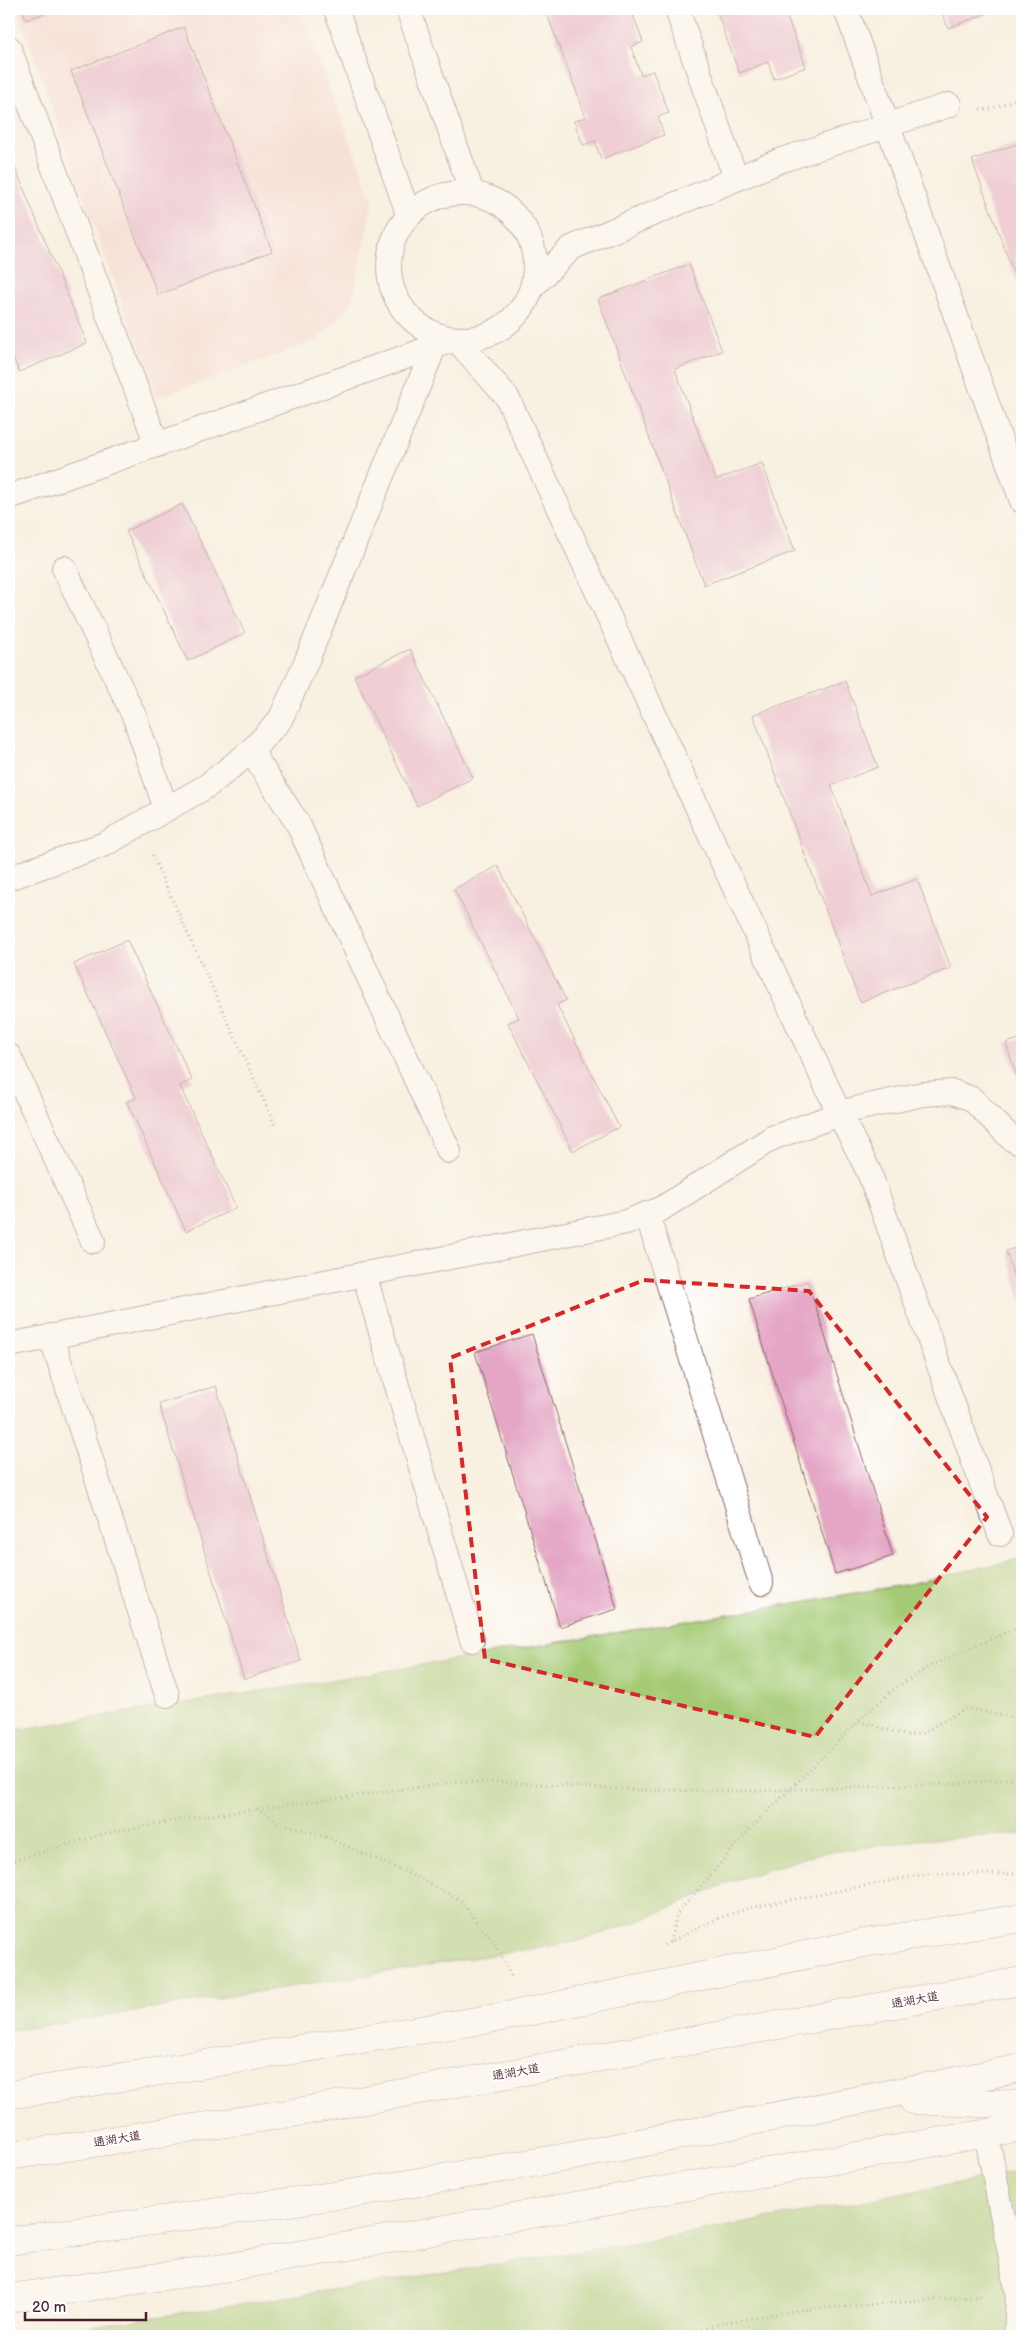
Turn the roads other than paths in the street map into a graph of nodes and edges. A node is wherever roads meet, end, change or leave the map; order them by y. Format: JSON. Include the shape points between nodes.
{"nodes":[{"id":1,"x":336,"y":9,"type":"edge"},
{"id":2,"x":408,"y":9,"type":"edge"},
{"id":3,"x":677,"y":9,"type":"edge"},
{"id":4,"x":846,"y":9,"type":"edge"},
{"id":5,"x":9,"y":48,"type":"edge"},
{"id":6,"x":949,"y":105,"type":"road end"},
{"id":7,"x":888,"y":126,"type":"junction"},
{"id":8,"x":736,"y":179,"type":"junction"},
{"id":9,"x":472,"y":193,"type":"junction"},
{"id":10,"x":409,"y":216,"type":"junction"},
{"id":11,"x":533,"y":286,"type":"junction"},
{"id":12,"x":445,"y":343,"type":"junction"},
{"id":13,"x":157,"y":445,"type":"junction"},
{"id":14,"x":9,"y":497,"type":"edge"},
{"id":15,"x":1022,"y":501,"type":"edge"},
{"id":16,"x":64,"y":568,"type":"dead end"},
{"id":17,"x":251,"y":751,"type":"junction"},
{"id":18,"x":166,"y":809,"type":"junction"},
{"id":19,"x":9,"y":878,"type":"edge"},
{"id":20,"x":9,"y":1056,"type":"edge"},
{"id":21,"x":840,"y":1115,"type":"junction"},
{"id":22,"x":1022,"y":1144,"type":"edge"},
{"id":23,"x":449,"y":1151,"type":"dead end"},
{"id":24,"x":647,"y":1214,"type":"junction"},
{"id":25,"x":93,"y":1242,"type":"dead end"},
{"id":26,"x":364,"y":1274,"type":"junction"},
{"id":27,"x":51,"y":1336,"type":"junction"},
{"id":28,"x":9,"y":1345,"type":"edge"},
{"id":29,"x":1000,"y":1534,"type":"dead end"},
{"id":30,"x":761,"y":1583,"type":"dead end"},
{"id":31,"x":472,"y":1640,"type":"dead end"},
{"id":32,"x":167,"y":1696,"type":"dead end"},
{"id":33,"x":1022,"y":1918,"type":"edge"},
{"id":34,"x":1022,"y":1981,"type":"edge"},
{"id":35,"x":1022,"y":2068,"type":"edge"},
{"id":36,"x":9,"y":2095,"type":"edge"},
{"id":37,"x":866,"y":2099,"type":"junction"},
{"id":38,"x":1022,"y":2105,"type":"edge"},
{"id":39,"x":1022,"y":2127,"type":"edge"},
{"id":40,"x":989,"y":2148,"type":"dead end"},
{"id":41,"x":9,"y":2156,"type":"edge"},
{"id":42,"x":9,"y":2241,"type":"edge"},
{"id":43,"x":9,"y":2298,"type":"edge"},
{"id":44,"x":1016,"y":2336,"type":"edge"}],
"edges":[{"from":1,"to":10,"type":"lane"},
{"from":2,"to":9,"type":"lane"},
{"from":3,"to":8,"type":"lane"},
{"from":4,"to":7,"type":"lane"},
{"from":5,"to":13,"type":"lane"},
{"from":6,"to":7,"type":"lane"},
{"from":7,"to":8,"type":"lane","via":[[779,161]]},
{"from":7,"to":15,"type":"lane"},
{"from":8,"to":11,"type":"lane","via":[[571,248]]},
{"from":9,"to":10,"type":"lane","via":[[449,194],[434,199]]},
{"from":9,"to":11,"type":"lane","via":[[494,200],[514,215],[529,236],[535,260]]},
{"from":10,"to":12,"type":"lane","via":[[396,236],[390,258],[391,281],[400,303],[414,321]]},
{"from":11,"to":12,"type":"lane","via":[[522,309],[504,326],[481,337]]},
{"from":12,"to":13,"type":"lane"},
{"from":12,"to":17,"type":"lane","via":[[280,720]]},
{"from":12,"to":21,"type":"lane","via":[[507,397]]},
{"from":13,"to":14,"type":"lane"},
{"from":16,"to":18,"type":"lane","via":[[135,718]]},
{"from":17,"to":18,"type":"lane","via":[[207,786]]},
{"from":17,"to":23,"type":"lane","via":[[298,824]]},
{"from":18,"to":19,"type":"lane","via":[[105,844]]},
{"from":20,"to":25,"type":"lane"},
{"from":21,"to":22,"type":"lane","via":[[924,1094],[953,1092],[972,1098]]},
{"from":21,"to":24,"type":"lane","via":[[772,1138]]},
{"from":21,"to":29,"type":"lane","via":[[869,1172]]},
{"from":24,"to":26,"type":"lane","via":[[626,1222]]},
{"from":24,"to":30,"type":"lane"},
{"from":26,"to":27,"type":"lane"},
{"from":26,"to":31,"type":"lane"},
{"from":27,"to":28,"type":"lane"},
{"from":27,"to":32,"type":"lane"},
{"from":33,"to":36,"type":"main road","via":[[864,1943],[502,2017]]},
{"from":34,"to":41,"type":"main road","name":"通湖大道","via":[[292,2113]]},
{"from":35,"to":37,"type":"main road"},
{"from":37,"to":38,"type":"main road"},
{"from":37,"to":42,"type":"main road","via":[[568,2157],[354,2193]]},
{"from":39,"to":43,"type":"main road","via":[[230,2267]]},
{"from":40,"to":44,"type":"lane","via":[[1018,2294]]}]}
